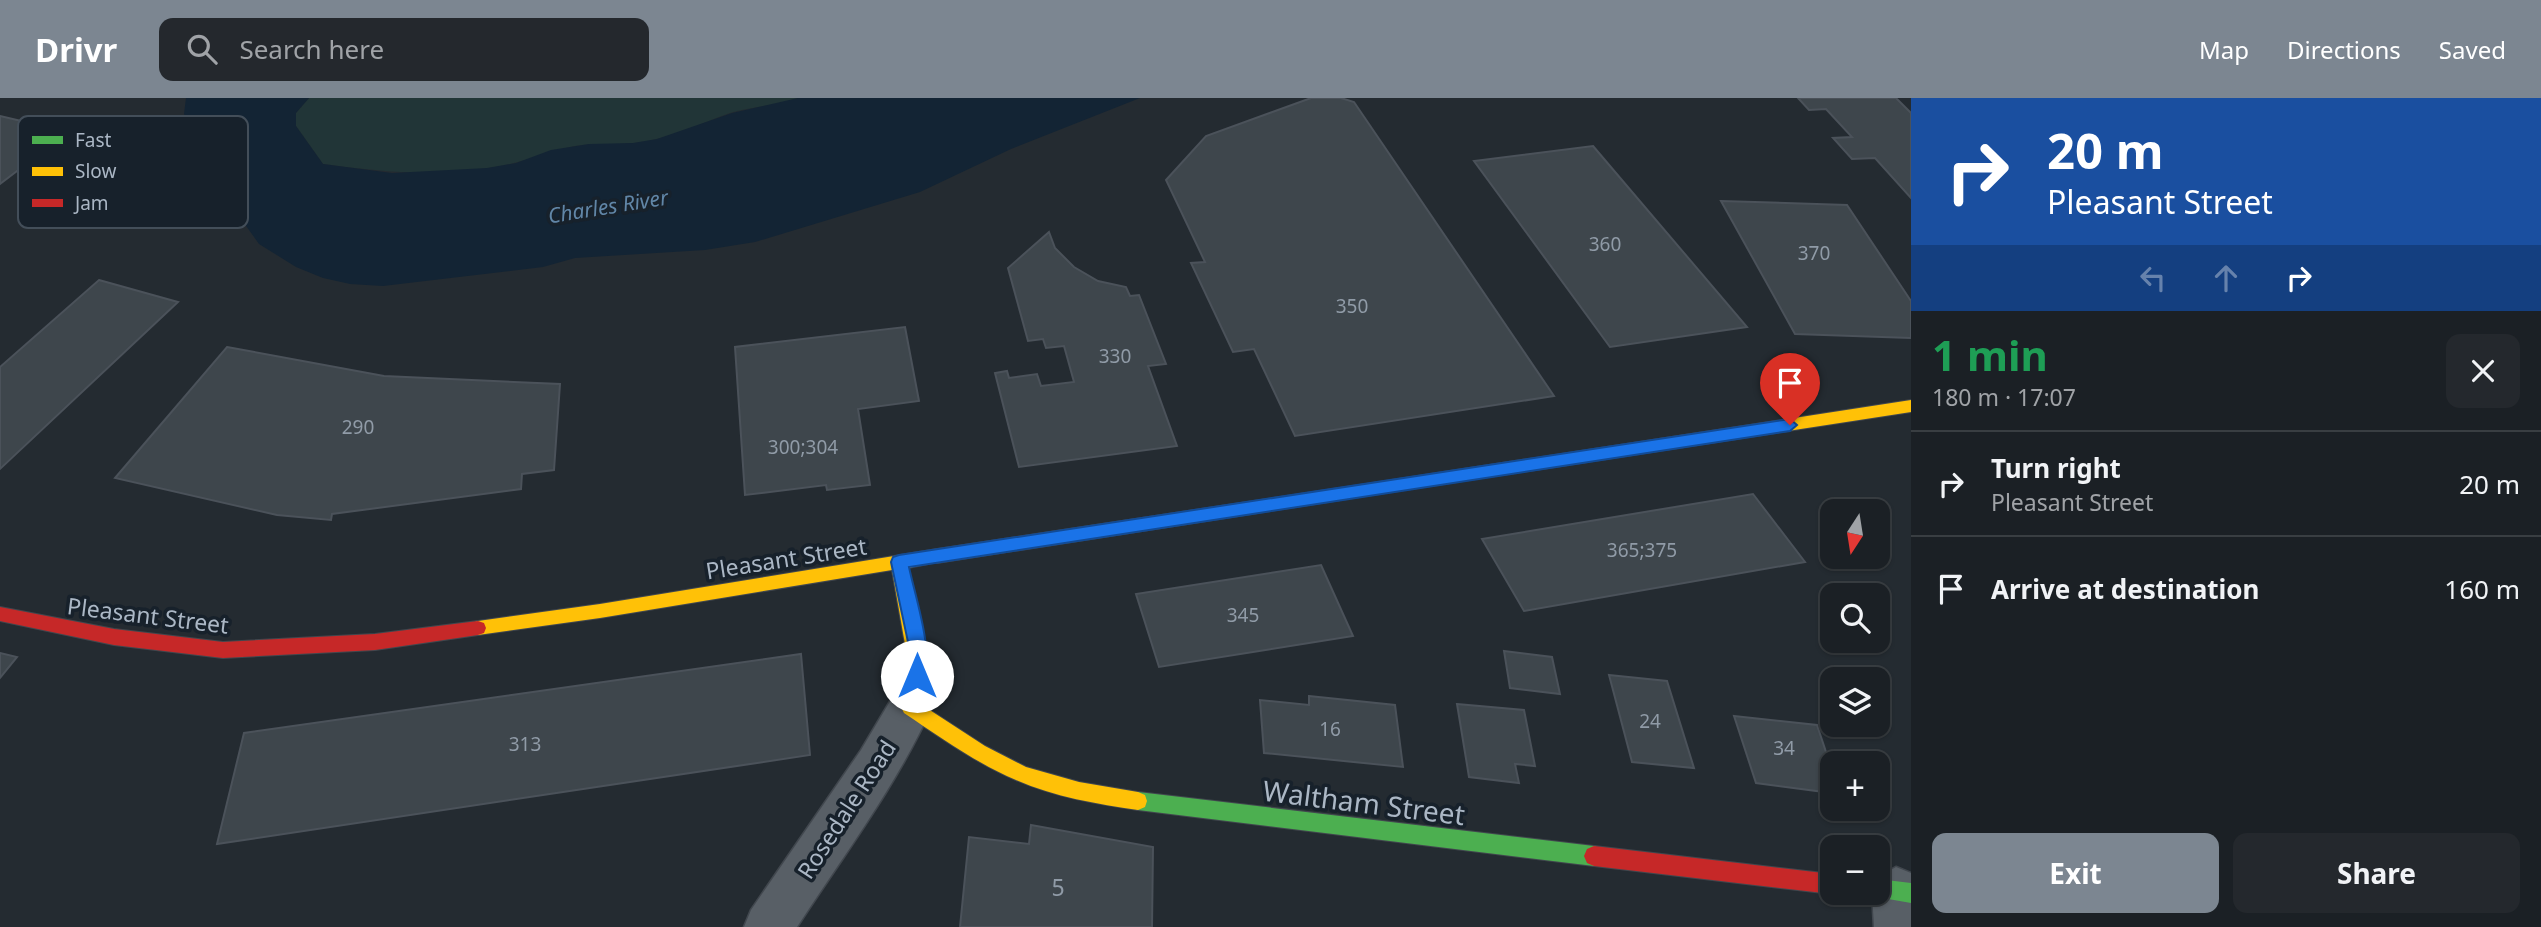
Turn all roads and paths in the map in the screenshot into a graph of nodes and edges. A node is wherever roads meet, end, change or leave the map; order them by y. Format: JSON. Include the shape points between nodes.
{"nodes":[{"id":1,"x":1911,"y":406,"type":"edge"},
{"id":2,"x":899,"y":562,"type":"junction"},
{"id":3,"x":0,"y":614,"type":"edge"},
{"id":4,"x":910,"y":707,"type":"junction"},
{"id":5,"x":1820,"y":883,"type":"edge"},
{"id":6,"x":768,"y":927,"type":"edge"}],
"edges":[{"from":1,"to":2,"type":"street","name":"Pleasant Street"},
{"from":2,"to":3,"type":"street","name":"Pleasant Street","via":[[497,627],[275,649],[169,645]]},
{"from":2,"to":4,"type":"street","name":"Rosedale Road","via":[[917,642],[917,676]]},
{"from":4,"to":5,"type":"street","name":"Waltham Street","via":[[967,746],[1025,775],[1090,793]]},
{"from":4,"to":6,"type":"street","name":"Rosedale Road","via":[[877,765]]}]}
